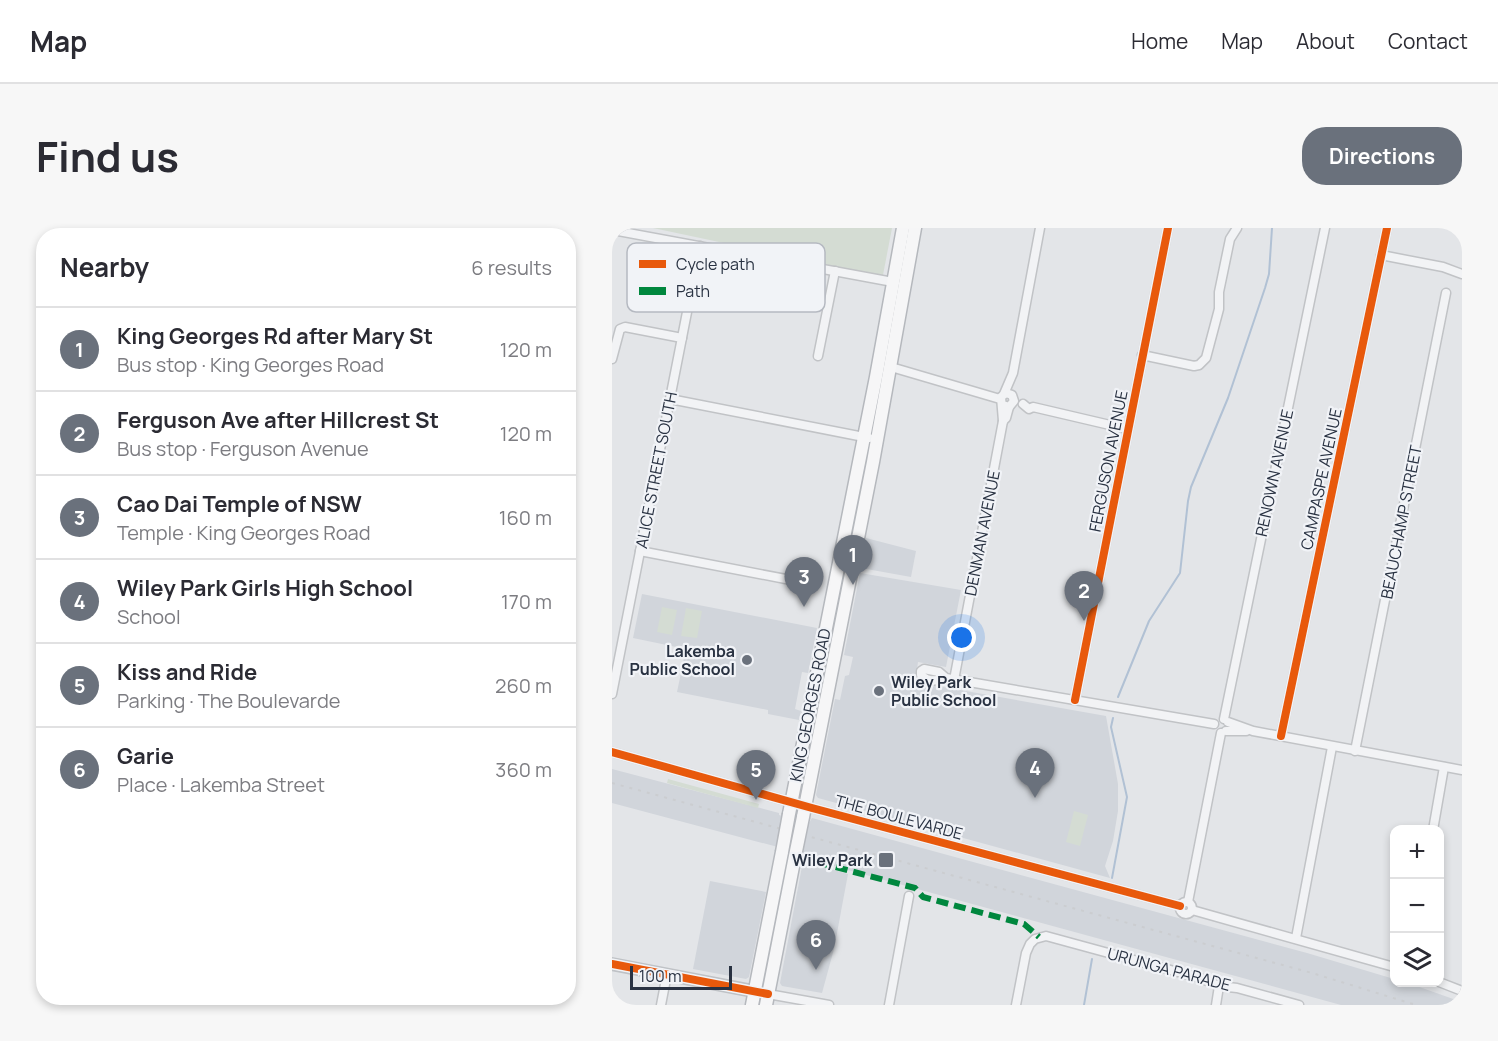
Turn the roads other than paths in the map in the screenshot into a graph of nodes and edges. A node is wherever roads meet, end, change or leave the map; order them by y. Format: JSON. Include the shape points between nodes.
{"nodes":[{"id":1,"x":903,"y":228,"type":"edge"},
{"id":2,"x":915,"y":228,"type":"edge"},
{"id":3,"x":1040,"y":228,"type":"edge"},
{"id":4,"x":1167,"y":228,"type":"edge"},
{"id":5,"x":1237,"y":228,"type":"edge"},
{"id":6,"x":1325,"y":228,"type":"edge"},
{"id":7,"x":1387,"y":228,"type":"edge"},
{"id":8,"x":612,"y":230,"type":"edge"},
{"id":9,"x":626,"y":230,"type":"edge"},
{"id":10,"x":686,"y":243,"type":"edge"},
{"id":11,"x":1381,"y":255,"type":"junction"},
{"id":12,"x":825,"y":270,"type":"edge"},
{"id":13,"x":835,"y":272,"type":"junction"},
{"id":14,"x":1462,"y":274,"type":"edge"},
{"id":15,"x":893,"y":282,"type":"junction"},
{"id":16,"x":1446,"y":293,"type":"dead end"},
{"id":17,"x":687,"y":312,"type":"edge"},
{"id":18,"x":682,"y":338,"type":"junction"},
{"id":19,"x":1142,"y":355,"type":"junction"},
{"id":20,"x":818,"y":356,"type":"dead end"},
{"id":21,"x":612,"y":359,"type":"edge"},
{"id":22,"x":891,"y":367,"type":"junction"},
{"id":23,"x":670,"y":399,"type":"junction"},
{"id":24,"x":1009,"y":401,"type":"junction"},
{"id":25,"x":1127,"y":429,"type":"junction"},
{"id":26,"x":864,"y":437,"type":"junction"},
{"id":27,"x":877,"y":439,"type":"junction"},
{"id":28,"x":640,"y":551,"type":"junction"},
{"id":29,"x":796,"y":581,"type":"dead end"},
{"id":30,"x":612,"y":694,"type":"edge"},
{"id":31,"x":1075,"y":700,"type":"junction"},
{"id":32,"x":1225,"y":726,"type":"junction"},
{"id":33,"x":1281,"y":736,"type":"junction"},
{"id":34,"x":1332,"y":747,"type":"junction"},
{"id":35,"x":1355,"y":751,"type":"junction"},
{"id":36,"x":612,"y":752,"type":"edge"},
{"id":37,"x":1444,"y":767,"type":"junction"},
{"id":38,"x":1462,"y":770,"type":"edge"},
{"id":39,"x":790,"y":808,"type":"junction"},
{"id":40,"x":804,"y":812,"type":"junction"},
{"id":41,"x":1433,"y":825,"type":"edge"},
{"id":42,"x":909,"y":896,"type":"dead end"},
{"id":43,"x":1187,"y":906,"type":"junction"},
{"id":44,"x":1296,"y":938,"type":"junction"},
{"id":45,"x":612,"y":964,"type":"edge"},
{"id":46,"x":1390,"y":966,"type":"edge"},
{"id":47,"x":666,"y":974,"type":"junction"},
{"id":48,"x":1444,"y":984,"type":"edge"},
{"id":49,"x":1220,"y":986,"type":"junction"},
{"id":50,"x":1462,"y":991,"type":"edge"},
{"id":51,"x":754,"y":992,"type":"junction"},
{"id":52,"x":767,"y":1000,"type":"edge"},
{"id":53,"x":661,"y":1005,"type":"edge"},
{"id":54,"x":752,"y":1005,"type":"edge"},
{"id":55,"x":829,"y":1005,"type":"edge"},
{"id":56,"x":889,"y":1005,"type":"edge"},
{"id":57,"x":1016,"y":1005,"type":"edge"},
{"id":58,"x":1216,"y":1005,"type":"edge"},
{"id":59,"x":1299,"y":1005,"type":"edge"}],
"edges":[{"from":1,"to":15,"type":"highway","name":"KING GEORGES ROAD"},
{"from":2,"to":22,"type":"highway","name":"KING GEORGES ROAD"},
{"from":3,"to":24,"type":"street","name":"DENMAN AVENUE"},
{"from":4,"to":19,"type":"street","name":"FERGUSON AVENUE"},
{"from":5,"to":19,"type":"street","via":[[1230,239],[1219,309],[1206,358],[1194,366]]},
{"from":6,"to":32,"type":"street","name":"RENOWN AVENUE"},
{"from":7,"to":11,"type":"street","name":"CAMPASPE AVENUE"},
{"from":8,"to":9,"type":"street"},
{"from":9,"to":10,"type":"street"},
{"from":11,"to":14,"type":"street"},
{"from":11,"to":33,"type":"street","name":"CAMPASPE AVENUE"},
{"from":12,"to":13,"type":"street"},
{"from":13,"to":15,"type":"street"},
{"from":13,"to":20,"type":"street"},
{"from":15,"to":26,"type":"highway","name":"KING GEORGES ROAD"},
{"from":16,"to":35,"type":"street","name":"BEAUCHAMP STREET"},
{"from":17,"to":18,"type":"street","name":"ALICE STREET SOUTH"},
{"from":18,"to":21,"type":"street","via":[[625,327],[620,329]]},
{"from":18,"to":23,"type":"street","name":"ALICE STREET SOUTH"},
{"from":19,"to":25,"type":"street","name":"FERGUSON AVENUE"},
{"from":22,"to":24,"type":"street"},
{"from":22,"to":27,"type":"highway","name":"KING GEORGES ROAD"},
{"from":23,"to":26,"type":"street"},
{"from":23,"to":28,"type":"street","name":"ALICE STREET SOUTH"},
{"from":24,"to":25,"type":"street","via":[[1029,409]]},
{"from":24,"to":31,"type":"street","name":"DENMAN AVENUE","via":[[950,679]]},
{"from":25,"to":31,"type":"street","name":"FERGUSON AVENUE"},
{"from":26,"to":27,"type":"street"},
{"from":26,"to":39,"type":"highway","name":"KING GEORGES ROAD"},
{"from":27,"to":40,"type":"highway","name":"KING GEORGES ROAD"},
{"from":28,"to":29,"type":"street"},
{"from":28,"to":30,"type":"street","name":"ALICE STREET SOUTH"},
{"from":31,"to":32,"type":"street","via":[[1214,724],[1216,720]]},
{"from":32,"to":33,"type":"street"},
{"from":32,"to":43,"type":"street","name":"RENOWN AVENUE"},
{"from":33,"to":34,"type":"street"},
{"from":34,"to":35,"type":"street"},
{"from":34,"to":44,"type":"street"},
{"from":35,"to":37,"type":"street"},
{"from":36,"to":39,"type":"street","name":"THE BOULEVARDE"},
{"from":37,"to":38,"type":"street"},
{"from":37,"to":41,"type":"street"},
{"from":39,"to":40,"type":"street","name":"THE BOULEVARDE"},
{"from":39,"to":51,"type":"highway","name":"KING GEORGES ROAD","bridge":true},
{"from":40,"to":43,"type":"street","name":"THE BOULEVARDE"},
{"from":40,"to":52,"type":"highway","name":"KING GEORGES ROAD","bridge":true},
{"from":42,"to":56,"type":"street"},
{"from":43,"to":44,"type":"street","name":"THE BOULEVARDE"},
{"from":44,"to":46,"type":"street","name":"THE BOULEVARDE"},
{"from":45,"to":47,"type":"main road"},
{"from":47,"to":51,"type":"main road"},
{"from":47,"to":53,"type":"street"},
{"from":48,"to":50,"type":"street"},
{"from":49,"to":57,"type":"street","name":"URUNGA PARADE","via":[[1039,937],[1028,948]]},
{"from":49,"to":58,"type":"street"},
{"from":49,"to":59,"type":"street","name":"URUNGA PARADE"},
{"from":51,"to":52,"type":"main road"},
{"from":51,"to":54,"type":"highway","name":"KING GEORGES ROAD"},
{"from":52,"to":55,"type":"street"}]}
